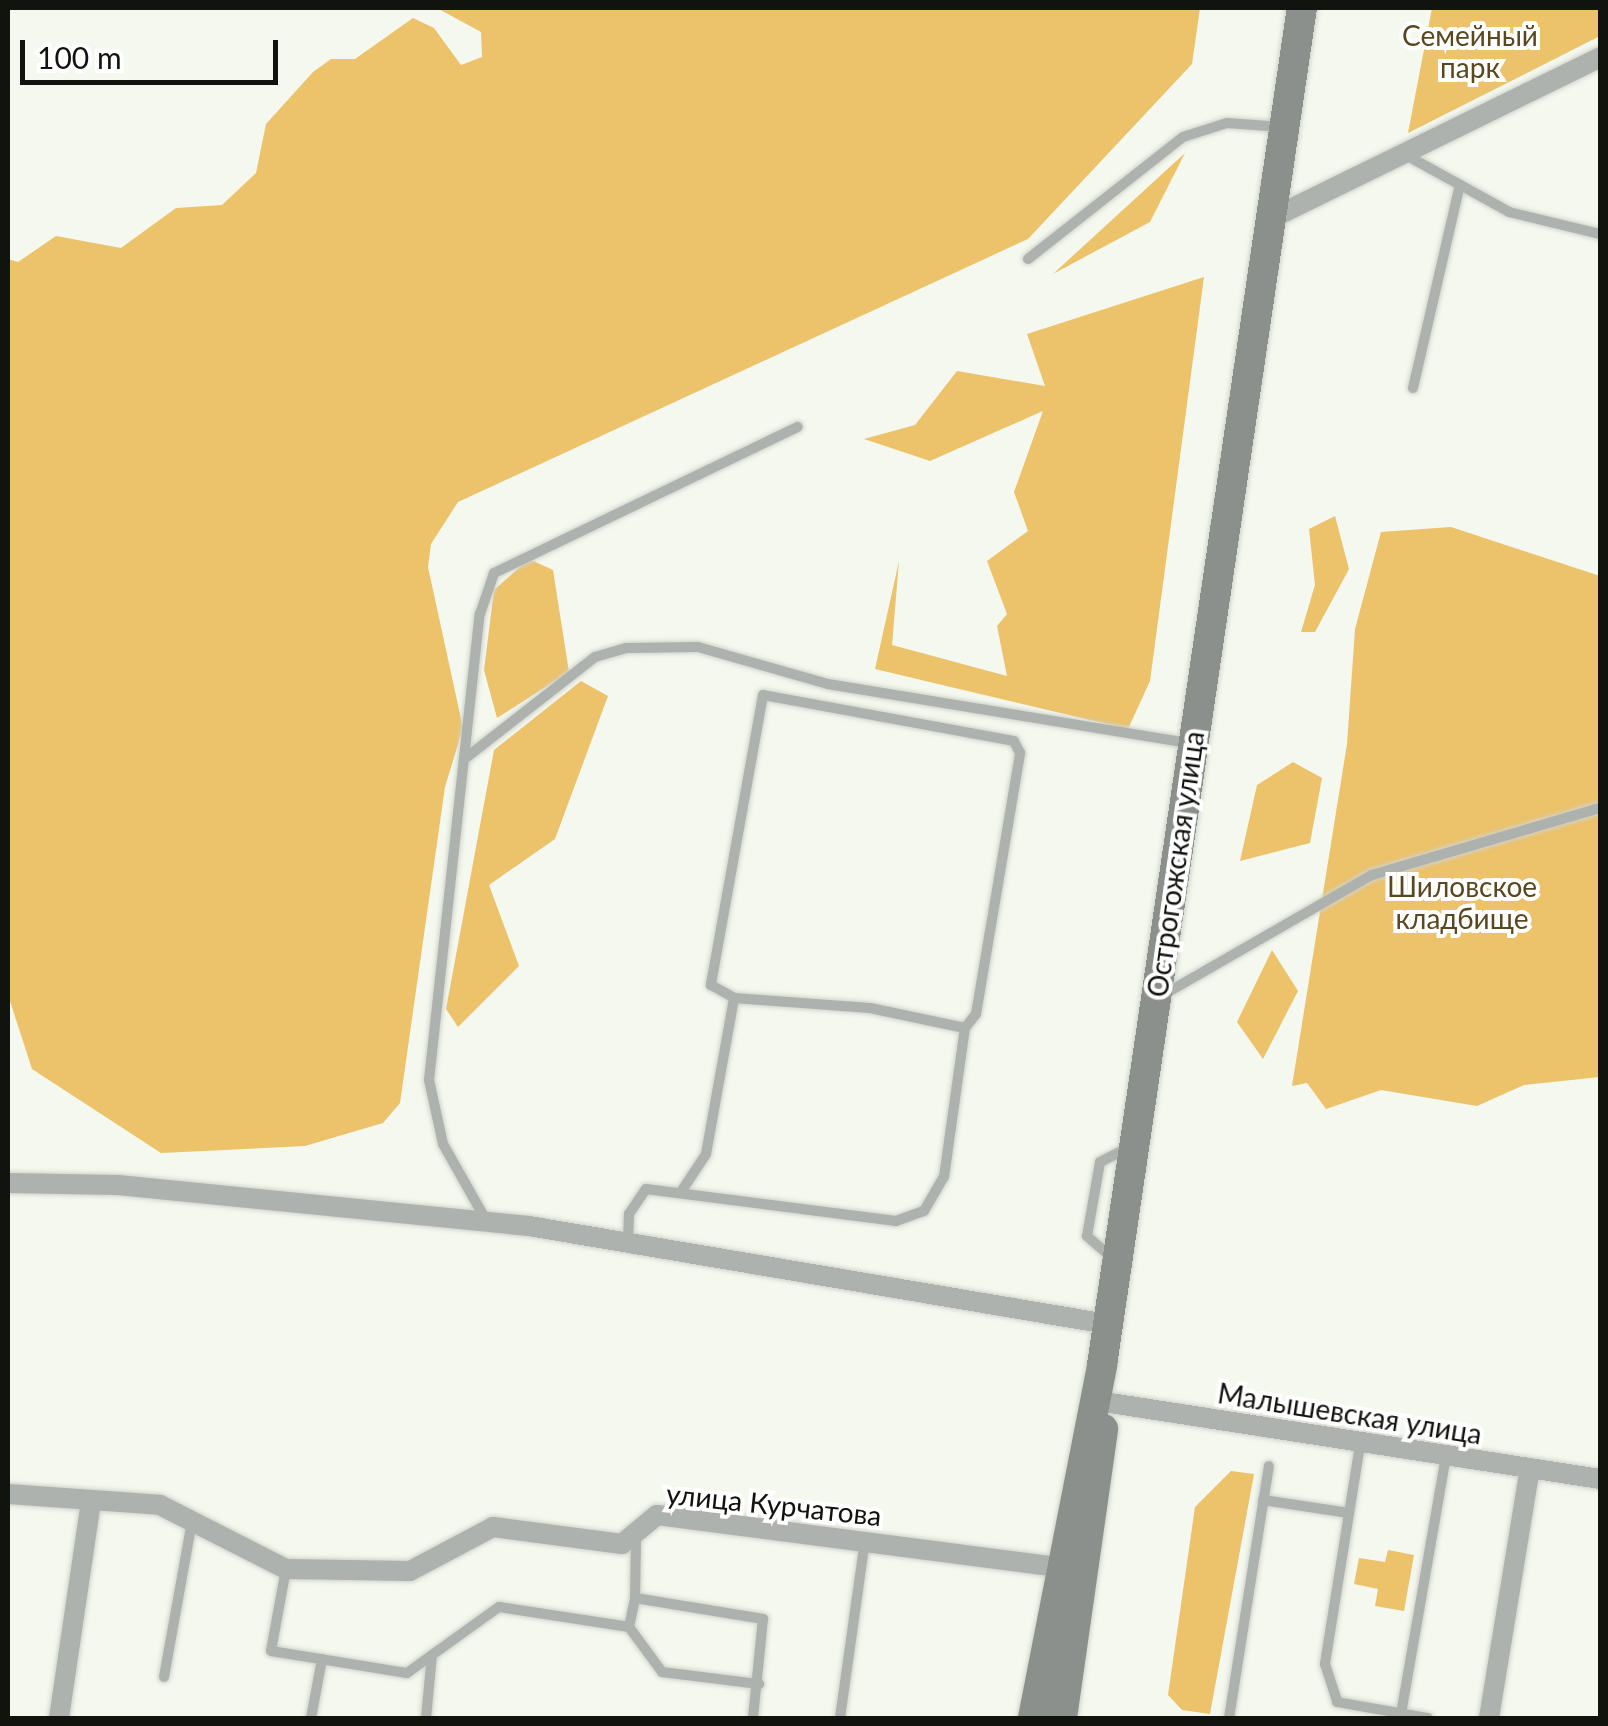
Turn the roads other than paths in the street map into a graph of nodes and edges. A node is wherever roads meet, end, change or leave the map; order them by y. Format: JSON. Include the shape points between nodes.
{"nodes":[{"id":1,"x":1302,"y":8,"type":"edge"},
{"id":2,"x":1600,"y":57,"type":"edge"},
{"id":3,"x":1284,"y":126,"type":"junction"},
{"id":4,"x":1404,"y":154,"type":"junction"},
{"id":5,"x":1460,"y":185,"type":"junction"},
{"id":6,"x":1270,"y":219,"type":"junction"},
{"id":7,"x":1600,"y":234,"type":"edge"},
{"id":8,"x":1028,"y":259,"type":"dead end"},
{"id":9,"x":1413,"y":388,"type":"dead end"},
{"id":10,"x":798,"y":427,"type":"dead end"},
{"id":11,"x":1193,"y":743,"type":"junction"},
{"id":12,"x":467,"y":757,"type":"junction"},
{"id":13,"x":1600,"y":808,"type":"edge"},
{"id":14,"x":734,"y":998,"type":"junction"},
{"id":15,"x":1155,"y":1000,"type":"junction"},
{"id":16,"x":965,"y":1028,"type":"junction"},
{"id":17,"x":8,"y":1183,"type":"edge"},
{"id":18,"x":681,"y":1192,"type":"junction"},
{"id":19,"x":487,"y":1221,"type":"junction"},
{"id":20,"x":628,"y":1244,"type":"junction"},
{"id":21,"x":1107,"y":1324,"type":"junction"},
{"id":22,"x":1099,"y":1401,"type":"junction"},
{"id":23,"x":1360,"y":1445,"type":"junction"},
{"id":24,"x":1446,"y":1456,"type":"junction"},
{"id":25,"x":1269,"y":1466,"type":"dead end"},
{"id":26,"x":1530,"y":1468,"type":"junction"},
{"id":27,"x":1600,"y":1479,"type":"edge"},
{"id":28,"x":8,"y":1494,"type":"edge"},
{"id":29,"x":1264,"y":1500,"type":"junction"},
{"id":30,"x":92,"y":1501,"type":"junction"},
{"id":31,"x":1348,"y":1513,"type":"junction"},
{"id":32,"x":194,"y":1516,"type":"junction"},
{"id":33,"x":865,"y":1541,"type":"junction"},
{"id":34,"x":636,"y":1542,"type":"junction"},
{"id":35,"x":1056,"y":1567,"type":"junction"},
{"id":36,"x":286,"y":1569,"type":"junction"},
{"id":37,"x":635,"y":1598,"type":"junction"},
{"id":38,"x":629,"y":1626,"type":"junction"},
{"id":39,"x":432,"y":1655,"type":"junction"},
{"id":40,"x":322,"y":1659,"type":"junction"},
{"id":41,"x":164,"y":1677,"type":"dead end"},
{"id":42,"x":759,"y":1684,"type":"junction"},
{"id":43,"x":1401,"y":1714,"type":"junction"},
{"id":44,"x":59,"y":1718,"type":"edge"},
{"id":45,"x":311,"y":1718,"type":"edge"},
{"id":46,"x":426,"y":1718,"type":"edge"},
{"id":47,"x":753,"y":1718,"type":"edge"},
{"id":48,"x":840,"y":1718,"type":"edge"},
{"id":49,"x":1033,"y":1718,"type":"edge"},
{"id":50,"x":1062,"y":1718,"type":"edge"},
{"id":51,"x":1229,"y":1718,"type":"edge"},
{"id":52,"x":1428,"y":1718,"type":"edge"},
{"id":53,"x":1489,"y":1718,"type":"edge"}],
"edges":[{"from":1,"to":3,"type":"street","name":"Острогожская улица"},
{"from":2,"to":4,"type":"street"},
{"from":3,"to":6,"type":"street","name":"Острогожская улица"},
{"from":3,"to":8,"type":"lane","via":[[1227,123],[1183,137]]},
{"from":4,"to":5,"type":"lane"},
{"from":4,"to":6,"type":"street"},
{"from":5,"to":7,"type":"lane","via":[[1509,212]]},
{"from":5,"to":9,"type":"lane"},
{"from":6,"to":11,"type":"street","name":"Острогожская улица"},
{"from":10,"to":12,"type":"lane","via":[[494,573],[480,614]]},
{"from":11,"to":12,"type":"lane","via":[[828,684],[698,648],[626,648],[595,658]]},
{"from":11,"to":15,"type":"street","name":"Острогожская улица"},
{"from":12,"to":19,"type":"lane","via":[[429,1080],[443,1144]]},
{"from":13,"to":15,"type":"lane","via":[[1372,875]]},
{"from":14,"to":16,"type":"lane","via":[[870,1008]]},
{"from":14,"to":16,"type":"lane","via":[[711,984],[764,695],[1014,741],[1020,753],[976,1014]]},
{"from":14,"to":18,"type":"lane","via":[[706,1154]]},
{"from":15,"to":21,"type":"street","name":"Острогожская улица"},
{"from":16,"to":18,"type":"lane","via":[[944,1177],[938,1197],[910,1220]]},
{"from":17,"to":19,"type":"street"},
{"from":18,"to":20,"type":"lane","via":[[636,1194]]},
{"from":19,"to":20,"type":"street"},
{"from":20,"to":21,"type":"street"},
{"from":21,"to":22,"type":"street","name":"Острогожская улица"},
{"from":22,"to":23,"type":"street","name":"Малышевская улица"},
{"from":22,"to":35,"type":"street"},
{"from":22,"to":50,"type":"street"},
{"from":23,"to":24,"type":"street","name":"Малышевская улица"},
{"from":23,"to":31,"type":"lane"},
{"from":24,"to":26,"type":"street","name":"Малышевская улица"},
{"from":24,"to":43,"type":"lane"},
{"from":25,"to":29,"type":"lane"},
{"from":26,"to":27,"type":"street","name":"Малышевская улица"},
{"from":26,"to":53,"type":"street"},
{"from":28,"to":30,"type":"street"},
{"from":29,"to":31,"type":"lane"},
{"from":29,"to":51,"type":"lane"},
{"from":30,"to":32,"type":"street"},
{"from":30,"to":44,"type":"street"},
{"from":31,"to":43,"type":"lane","via":[[1324,1664],[1336,1702]]},
{"from":32,"to":36,"type":"street","via":[[252,1559]]},
{"from":32,"to":41,"type":"lane"},
{"from":33,"to":34,"type":"street","name":"улица Курчатова","via":[[657,1515]]},
{"from":33,"to":35,"type":"street","name":"улица Курчатова"},
{"from":33,"to":48,"type":"lane"},
{"from":34,"to":36,"type":"street","via":[[493,1527],[410,1571]]},
{"from":34,"to":37,"type":"lane"},
{"from":35,"to":49,"type":"street"},
{"from":36,"to":40,"type":"lane","via":[[271,1651]]},
{"from":37,"to":38,"type":"lane"},
{"from":37,"to":42,"type":"lane","via":[[763,1620]]},
{"from":38,"to":39,"type":"lane","via":[[499,1607]]},
{"from":38,"to":42,"type":"lane","via":[[662,1672]]},
{"from":39,"to":40,"type":"lane","via":[[407,1673]]},
{"from":39,"to":46,"type":"lane"},
{"from":40,"to":45,"type":"lane"},
{"from":42,"to":47,"type":"lane"},
{"from":43,"to":52,"type":"lane"}]}
